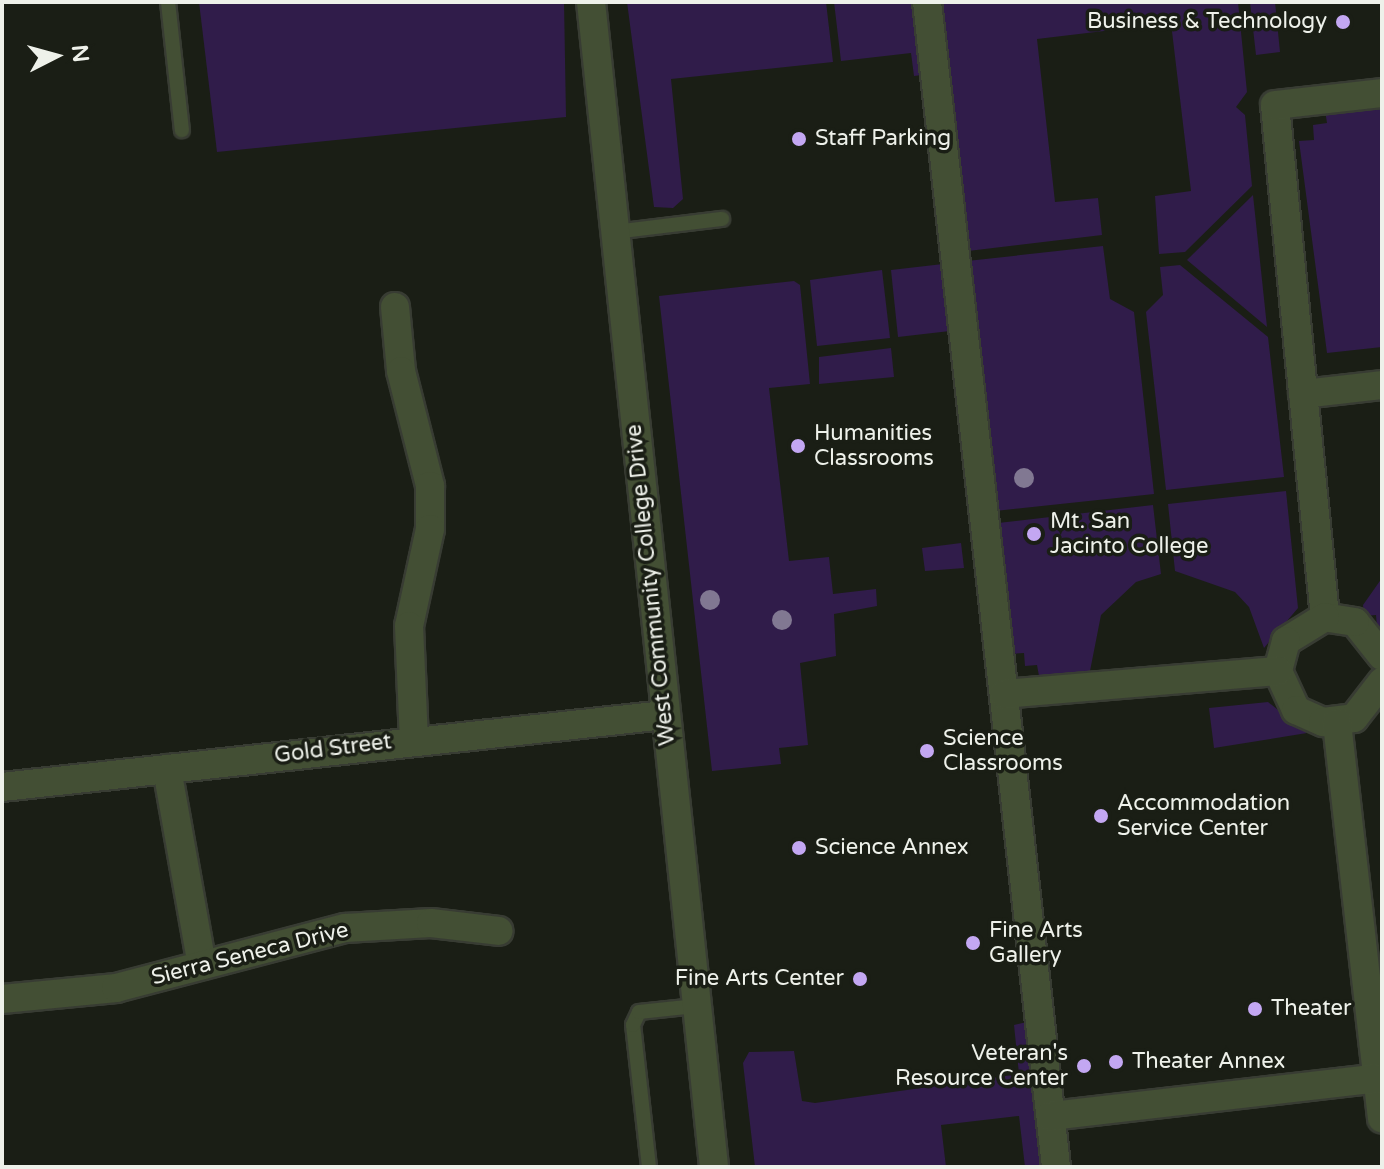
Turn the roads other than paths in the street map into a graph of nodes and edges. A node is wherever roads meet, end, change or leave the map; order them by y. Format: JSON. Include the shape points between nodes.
{"nodes":[{"id":1,"x":168,"y":2,"type":"edge"},
{"id":2,"x":591,"y":2,"type":"edge"},
{"id":3,"x":927,"y":2,"type":"edge"},
{"id":4,"x":1382,"y":93,"type":"edge"},
{"id":5,"x":182,"y":130,"type":"dead end"},
{"id":6,"x":722,"y":219,"type":"dead end"},
{"id":7,"x":614,"y":232,"type":"junction"},
{"id":8,"x":395,"y":307,"type":"dead end"},
{"id":9,"x":1382,"y":385,"type":"edge"},
{"id":10,"x":1303,"y":394,"type":"junction"},
{"id":11,"x":1325,"y":617,"type":"junction"},
{"id":12,"x":1382,"y":656,"type":"edge"},
{"id":13,"x":1278,"y":671,"type":"junction"},
{"id":14,"x":1382,"y":682,"type":"edge"},
{"id":15,"x":1004,"y":694,"type":"junction"},
{"id":16,"x":665,"y":715,"type":"junction"},
{"id":17,"x":1337,"y":723,"type":"junction"},
{"id":18,"x":414,"y":739,"type":"junction"},
{"id":19,"x":167,"y":769,"type":"junction"},
{"id":20,"x":2,"y":787,"type":"edge"},
{"id":21,"x":499,"y":931,"type":"dead end"},
{"id":22,"x":202,"y":965,"type":"junction"},
{"id":23,"x":2,"y":999,"type":"edge"},
{"id":24,"x":696,"y":1006,"type":"junction"},
{"id":25,"x":1378,"y":1078,"type":"junction"},
{"id":26,"x":1051,"y":1116,"type":"junction"},
{"id":27,"x":1382,"y":1118,"type":"edge"},
{"id":28,"x":649,"y":1167,"type":"edge"},
{"id":29,"x":714,"y":1167,"type":"edge"},
{"id":30,"x":1056,"y":1167,"type":"edge"}],
"edges":[{"from":1,"to":5,"type":"lane"},
{"from":2,"to":7,"type":"street","name":"West Community College Drive"},
{"from":3,"to":15,"type":"street"},
{"from":4,"to":10,"type":"street","via":[[1275,105]]},
{"from":6,"to":7,"type":"lane"},
{"from":7,"to":16,"type":"street","name":"West Community College Drive"},
{"from":8,"to":18,"type":"street","via":[[401,371],[430,486],[430,529],[409,626]]},
{"from":9,"to":10,"type":"street"},
{"from":10,"to":11,"type":"street"},
{"from":11,"to":12,"type":"street","via":[[1355,622]]},
{"from":11,"to":13,"type":"street","via":[[1286,641]]},
{"from":13,"to":15,"type":"street"},
{"from":13,"to":17,"type":"street","via":[[1296,710]]},
{"from":14,"to":17,"type":"street","via":[[1368,707]]},
{"from":15,"to":26,"type":"street"},
{"from":16,"to":18,"type":"street","name":"Gold Street"},
{"from":16,"to":24,"type":"street","name":"West Community College Drive"},
{"from":17,"to":25,"type":"street"},
{"from":18,"to":19,"type":"street","name":"Gold Street"},
{"from":19,"to":20,"type":"street","name":"Gold Street"},
{"from":19,"to":22,"type":"street"},
{"from":21,"to":22,"type":"street","name":"Sierra Seneca Drive","via":[[415,923],[345,928]]},
{"from":22,"to":23,"type":"street","name":"Sierra Seneca Drive","via":[[116,988]]},
{"from":24,"to":28,"type":"lane","via":[[639,1012],[633,1025]]},
{"from":24,"to":29,"type":"street","name":"West Community College Drive"},
{"from":25,"to":26,"type":"street"},
{"from":25,"to":27,"type":"street"},
{"from":26,"to":30,"type":"street"}]}
